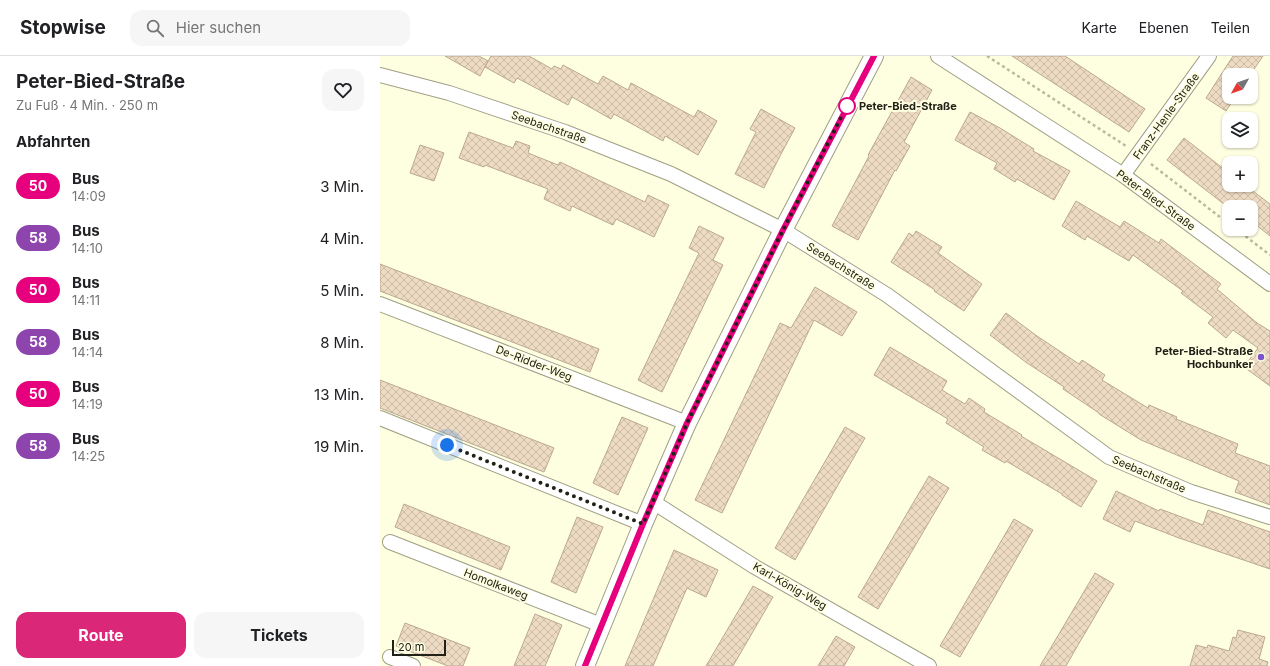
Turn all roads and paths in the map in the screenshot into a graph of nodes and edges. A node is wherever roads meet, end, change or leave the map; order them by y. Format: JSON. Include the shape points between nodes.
{"nodes":[{"id":1,"x":874,"y":56,"type":"edge"},
{"id":2,"x":938,"y":56,"type":"edge"},
{"id":3,"x":987,"y":56,"type":"edge"},
{"id":4,"x":1209,"y":56,"type":"edge"},
{"id":5,"x":380,"y":75,"type":"edge"},
{"id":6,"x":1138,"y":154,"type":"junction"},
{"id":7,"x":1123,"y":176,"type":"junction"},
{"id":8,"x":1222,"y":219,"type":"edge"},
{"id":9,"x":783,"y":230,"type":"junction"},
{"id":10,"x":1245,"y":236,"type":"edge"},
{"id":11,"x":1270,"y":255,"type":"edge"},
{"id":12,"x":1270,"y":284,"type":"edge"},
{"id":13,"x":380,"y":304,"type":"edge"},
{"id":14,"x":380,"y":418,"type":"edge"},
{"id":15,"x":687,"y":423,"type":"junction"},
{"id":16,"x":653,"y":502,"type":"junction"},
{"id":17,"x":1270,"y":517,"type":"edge"},
{"id":18,"x":643,"y":524,"type":"junction"},
{"id":19,"x":390,"y":542,"type":"dead end"},
{"id":20,"x":601,"y":625,"type":"junction"},
{"id":21,"x":390,"y":657,"type":"dead end"},
{"id":22,"x":413,"y":666,"type":"edge"},
{"id":23,"x":585,"y":666,"type":"edge"},
{"id":24,"x":929,"y":666,"type":"edge"}],
"edges":[{"from":1,"to":9,"type":"street"},
{"from":2,"to":7,"type":"street","name":"Peter-Bied-Straße"},
{"from":3,"to":6,"type":"path"},
{"from":4,"to":6,"type":"street","name":"Franz-Henle-Straße"},
{"from":5,"to":9,"type":"street","name":"Seebachstraße","via":[[449,93],[565,132],[671,174]]},
{"from":6,"to":7,"type":"street","name":"Franz-Henle-Straße"},
{"from":6,"to":8,"type":"path"},
{"from":7,"to":12,"type":"street","name":"Peter-Bied-Straße"},
{"from":9,"to":15,"type":"street"},
{"from":9,"to":17,"type":"street","name":"Seebachstraße","via":[[887,294],[1109,457],[1191,492]]},
{"from":10,"to":11,"type":"path"},
{"from":13,"to":15,"type":"street","name":"De-Ridder-Weg"},
{"from":14,"to":18,"type":"street"},
{"from":15,"to":16,"type":"street"},
{"from":16,"to":18,"type":"street"},
{"from":16,"to":24,"type":"street","name":"Karl-König-Weg","via":[[755,567]]},
{"from":18,"to":20,"type":"street"},
{"from":19,"to":20,"type":"street","name":"Homolkaweg"},
{"from":20,"to":23,"type":"street"},
{"from":21,"to":22,"type":"street"}]}
